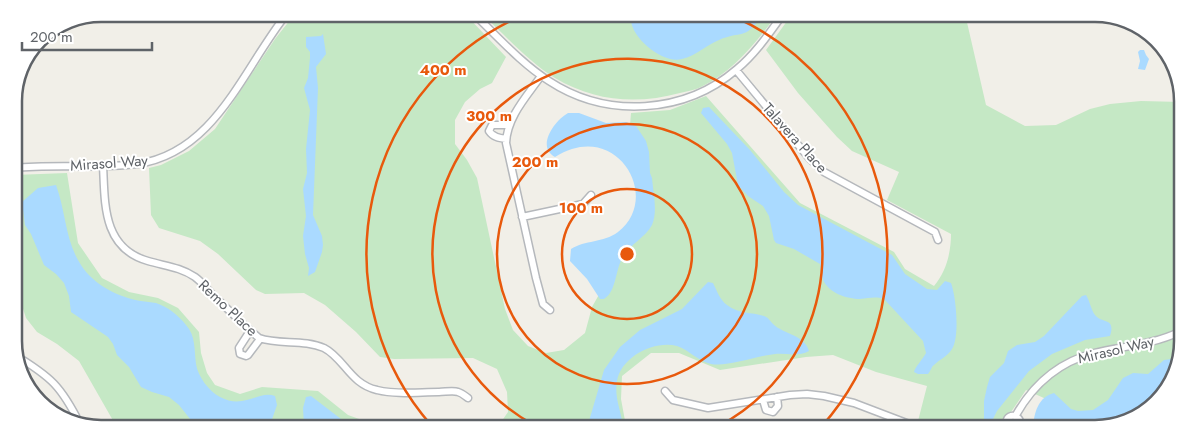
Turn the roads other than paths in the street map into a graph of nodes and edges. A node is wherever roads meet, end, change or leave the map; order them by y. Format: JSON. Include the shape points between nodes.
{"nodes":[{"id":1,"x":281,"y":22,"type":"edge"},
{"id":2,"x":483,"y":22,"type":"edge"},
{"id":3,"x":778,"y":22,"type":"edge"},
{"id":4,"x":736,"y":70,"type":"junction"},
{"id":5,"x":541,"y":76,"type":"junction"},
{"id":6,"x":509,"y":126,"type":"junction"},
{"id":7,"x":506,"y":139,"type":"junction"},
{"id":8,"x":104,"y":165,"type":"junction"},
{"id":9,"x":23,"y":168,"type":"edge"},
{"id":10,"x":591,"y":195,"type":"dead end"},
{"id":11,"x":522,"y":216,"type":"junction"},
{"id":12,"x":938,"y":240,"type":"dead end"},
{"id":13,"x":550,"y":310,"type":"dead end"},
{"id":14,"x":250,"y":331,"type":"junction"},
{"id":15,"x":1174,"y":334,"type":"edge"},
{"id":16,"x":260,"y":339,"type":"junction"},
{"id":17,"x":26,"y":362,"type":"edge"},
{"id":18,"x":665,"y":391,"type":"dead end"},
{"id":19,"x":777,"y":397,"type":"junction"},
{"id":20,"x":468,"y":398,"type":"dead end"},
{"id":21,"x":763,"y":400,"type":"junction"},
{"id":22,"x":76,"y":415,"type":"edge"},
{"id":23,"x":1016,"y":416,"type":"junction"},
{"id":24,"x":897,"y":419,"type":"edge"},
{"id":25,"x":1006,"y":419,"type":"edge"},
{"id":26,"x":1018,"y":419,"type":"edge"}],
"edges":[{"from":1,"to":8,"type":"street","name":"Mirasol Way","via":[[200,135],[161,158]]},
{"from":2,"to":5,"type":"street"},
{"from":3,"to":4,"type":"street"},
{"from":4,"to":5,"type":"street","via":[[714,86],[691,96],[645,106],[618,106],[593,101]]},
{"from":4,"to":12,"type":"street","name":"Talavera Place","via":[[824,172],[935,232]]},
{"from":5,"to":6,"type":"street"},
{"from":6,"to":7,"type":"street"},
{"from":6,"to":7,"type":"street","via":[[492,125],[489,131],[491,135]]},
{"from":7,"to":11,"type":"street"},
{"from":8,"to":9,"type":"street","name":"Mirasol Way"},
{"from":8,"to":14,"type":"street","name":"Remo Place","via":[[107,221],[121,245],[147,261],[180,269],[196,278]]},
{"from":10,"to":11,"type":"street","via":[[583,204]]},
{"from":11,"to":13,"type":"street","via":[[543,304]]},
{"from":14,"to":16,"type":"street","name":"Remo Place"},
{"from":14,"to":16,"type":"street","via":[[239,348],[240,354],[248,355]]},
{"from":15,"to":23,"type":"street","name":"Mirasol Way","via":[[1150,343],[1094,353],[1072,361],[1041,381]]},
{"from":16,"to":20,"type":"street","name":"Remo Place","via":[[325,348],[351,376],[376,390],[458,392]]},
{"from":17,"to":22,"type":"street","via":[[51,379]]},
{"from":18,"to":21,"type":"street","via":[[673,400],[708,408]]},
{"from":19,"to":21,"type":"street"},
{"from":19,"to":21,"type":"street","via":[[778,406],[773,412],[766,410]]},
{"from":19,"to":24,"type":"street","via":[[807,394],[839,399]]},
{"from":23,"to":25,"type":"street","name":"Mirasol Way"},
{"from":23,"to":26,"type":"street"}]}
